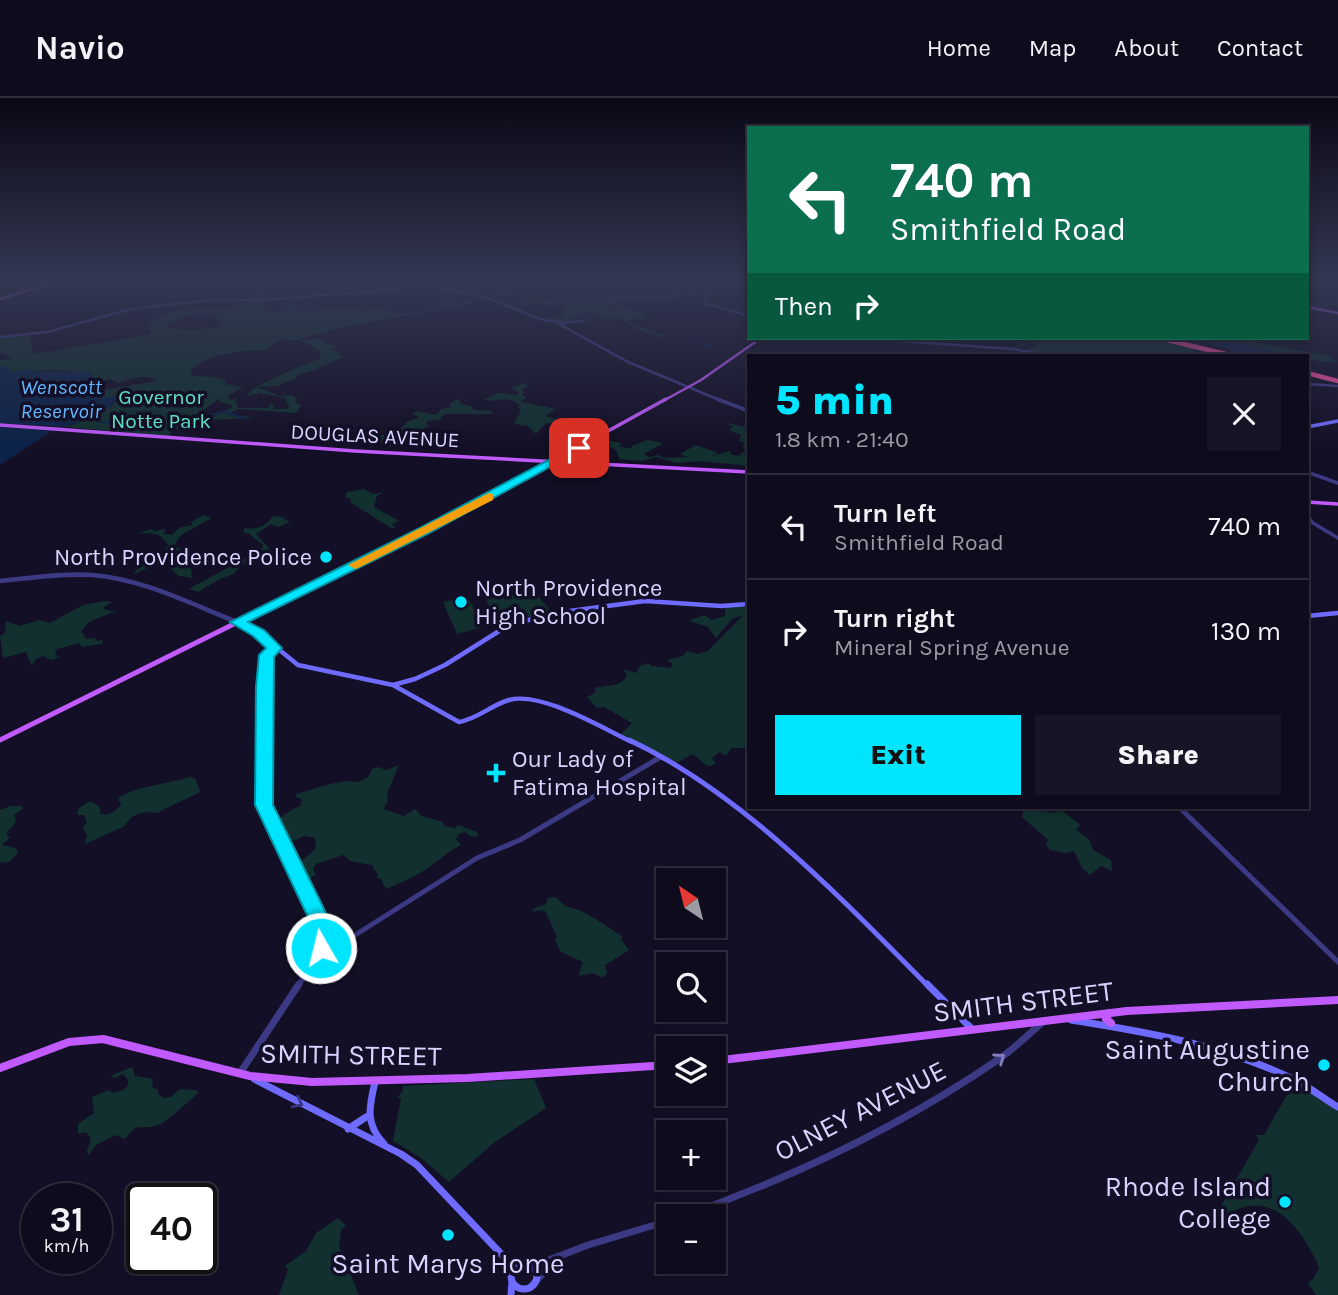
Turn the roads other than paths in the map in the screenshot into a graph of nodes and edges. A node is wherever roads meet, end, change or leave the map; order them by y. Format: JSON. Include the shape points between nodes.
{"nodes":[{"id":1,"x":581,"y":338,"type":"edge"},
{"id":2,"x":758,"y":340,"type":"edge"},
{"id":3,"x":887,"y":340,"type":"edge"},
{"id":4,"x":1164,"y":340,"type":"edge"},
{"id":5,"x":1165,"y":340,"type":"edge"},
{"id":6,"x":1042,"y":354,"type":"edge"},
{"id":7,"x":1220,"y":354,"type":"edge"},
{"id":8,"x":1226,"y":354,"type":"edge"},
{"id":9,"x":1309,"y":372,"type":"edge"},
{"id":10,"x":1338,"y":380,"type":"edge"},
{"id":11,"x":1309,"y":384,"type":"edge"},
{"id":12,"x":687,"y":388,"type":"junction"},
{"id":13,"x":747,"y":410,"type":"edge"},
{"id":14,"x":1338,"y":421,"type":"edge"},
{"id":15,"x":0,"y":425,"type":"edge"},
{"id":16,"x":1309,"y":427,"type":"edge"},
{"id":17,"x":555,"y":460,"type":"junction"},
{"id":18,"x":747,"y":472,"type":"edge"},
{"id":19,"x":1309,"y":473,"type":"edge"},
{"id":20,"x":1338,"y":483,"type":"edge"},
{"id":21,"x":1309,"y":502,"type":"edge"},
{"id":22,"x":1338,"y":504,"type":"edge"},
{"id":23,"x":1309,"y":517,"type":"edge"},
{"id":24,"x":1338,"y":538,"type":"edge"},
{"id":25,"x":0,"y":581,"type":"edge"},
{"id":26,"x":747,"y":604,"type":"edge"},
{"id":27,"x":1338,"y":612,"type":"edge"},
{"id":28,"x":1309,"y":616,"type":"edge"},
{"id":29,"x":237,"y":622,"type":"junction"},
{"id":30,"x":267,"y":641,"type":"junction"},
{"id":31,"x":275,"y":648,"type":"junction"},
{"id":32,"x":266,"y":655,"type":"junction"},
{"id":33,"x":393,"y":685,"type":"junction"},
{"id":34,"x":0,"y":740,"type":"edge"},
{"id":35,"x":659,"y":758,"type":"junction"},
{"id":36,"x":1181,"y":809,"type":"edge"},
{"id":37,"x":321,"y":948,"type":"junction"},
{"id":38,"x":1338,"y":962,"type":"edge"},
{"id":39,"x":1338,"y":1000,"type":"edge"},
{"id":40,"x":1110,"y":1013,"type":"junction"},
{"id":41,"x":1090,"y":1016,"type":"junction"},
{"id":42,"x":1067,"y":1019,"type":"junction"},
{"id":43,"x":1044,"y":1021,"type":"junction"},
{"id":44,"x":1111,"y":1023,"type":"junction"},
{"id":45,"x":973,"y":1030,"type":"junction"},
{"id":46,"x":1154,"y":1033,"type":"junction"},
{"id":47,"x":726,"y":1060,"type":"edge"},
{"id":48,"x":656,"y":1066,"type":"edge"},
{"id":49,"x":0,"y":1069,"type":"edge"},
{"id":50,"x":240,"y":1074,"type":"junction"},
{"id":51,"x":250,"y":1076,"type":"junction"},
{"id":52,"x":375,"y":1082,"type":"junction"},
{"id":53,"x":1338,"y":1107,"type":"edge"},
{"id":54,"x":367,"y":1116,"type":"junction"},
{"id":55,"x":347,"y":1129,"type":"junction"},
{"id":56,"x":386,"y":1146,"type":"junction"},
{"id":57,"x":718,"y":1204,"type":"edge"},
{"id":58,"x":656,"y":1225,"type":"edge"},
{"id":59,"x":559,"y":1257,"type":"junction"},
{"id":60,"x":505,"y":1258,"type":"junction"},
{"id":61,"x":520,"y":1264,"type":"junction"},
{"id":62,"x":530,"y":1264,"type":"junction"},
{"id":63,"x":512,"y":1277,"type":"junction"},
{"id":64,"x":533,"y":1284,"type":"junction"},
{"id":65,"x":522,"y":1292,"type":"edge"},
{"id":66,"x":511,"y":1295,"type":"edge"}],
"edges":[{"from":1,"to":12,"type":"street"},
{"from":2,"to":12,"type":"main road"},
{"from":3,"to":6,"type":"street"},
{"from":4,"to":7,"type":"highway"},
{"from":5,"to":8,"type":"highway"},
{"from":9,"to":10,"type":"highway"},
{"from":10,"to":11,"type":"street"},
{"from":12,"to":13,"type":"street"},
{"from":12,"to":17,"type":"main road"},
{"from":14,"to":16,"type":"main road"},
{"from":15,"to":17,"type":"main road","name":"DOUGLAS AVENUE"},
{"from":17,"to":18,"type":"main road","name":"DOUGLAS AVENUE"},
{"from":17,"to":29,"type":"main road"},
{"from":19,"to":20,"type":"street"},
{"from":21,"to":22,"type":"main road"},
{"from":23,"to":24,"type":"street"},
{"from":25,"to":29,"type":"street","via":[[107,576]]},
{"from":26,"to":33,"type":"main road","via":[[645,601],[547,614],[504,628],[445,665]]},
{"from":27,"to":28,"type":"main road"},
{"from":29,"to":30,"type":"main road"},
{"from":29,"to":34,"type":"main road"},
{"from":30,"to":31,"type":"main road"},
{"from":30,"to":32,"type":"street"},
{"from":31,"to":32,"type":"street"},
{"from":31,"to":33,"type":"main road","via":[[304,667]]},
{"from":32,"to":37,"type":"street","via":[[264,805],[323,930]]},
{"from":33,"to":35,"type":"main road","via":[[459,722],[472,720],[496,703],[537,701],[611,731]]},
{"from":35,"to":37,"type":"street","via":[[520,839],[482,855],[333,949]]},
{"from":35,"to":45,"type":"main road","via":[[693,777],[823,883]]},
{"from":36,"to":38,"type":"street"},
{"from":37,"to":50,"type":"street"},
{"from":39,"to":40,"type":"main road","name":"SMITH STREET"},
{"from":40,"to":41,"type":"main road","name":"SMITH STREET"},
{"from":40,"to":44,"type":"main road","via":[[1106,1019]]},
{"from":41,"to":42,"type":"main road","name":"SMITH STREET"},
{"from":41,"to":44,"type":"street"},
{"from":42,"to":43,"type":"main road","name":"SMITH STREET"},
{"from":42,"to":46,"type":"main road"},
{"from":43,"to":45,"type":"main road","name":"SMITH STREET"},
{"from":57,"to":43,"type":"street","name":"OLNEY AVENUE","one_way":true,"via":[[900,1121],[1001,1058]]},
{"from":44,"to":46,"type":"street"},
{"from":45,"to":47,"type":"main road","name":"SMITH STREET"},
{"from":46,"to":53,"type":"main road","via":[[1284,1075]]},
{"from":48,"to":52,"type":"main road","name":"SMITH STREET"},
{"from":49,"to":50,"type":"main road","name":"SMITH STREET","via":[[61,1045],[103,1039]]},
{"from":50,"to":51,"type":"main road","name":"SMITH STREET"},
{"from":51,"to":52,"type":"main road","name":"SMITH STREET"},
{"from":51,"to":55,"type":"main road","one_way":true},
{"from":52,"to":54,"type":"main road"},
{"from":54,"to":55,"type":"main road"},
{"from":54,"to":56,"type":"main road","via":[[371,1132]]},
{"from":55,"to":56,"type":"main road"},
{"from":56,"to":60,"type":"main road","via":[[431,1177]]},
{"from":58,"to":59,"type":"street"},
{"from":59,"to":62,"type":"street"},
{"from":59,"to":64,"type":"street"},
{"from":60,"to":61,"type":"main road"},
{"from":60,"to":63,"type":"main road"},
{"from":61,"to":62,"type":"main road"},
{"from":61,"to":63,"type":"main road"},
{"from":62,"to":64,"type":"main road","via":[[536,1274]]},
{"from":63,"to":65,"type":"main road"},
{"from":63,"to":66,"type":"main road"},
{"from":64,"to":65,"type":"main road"}]}
